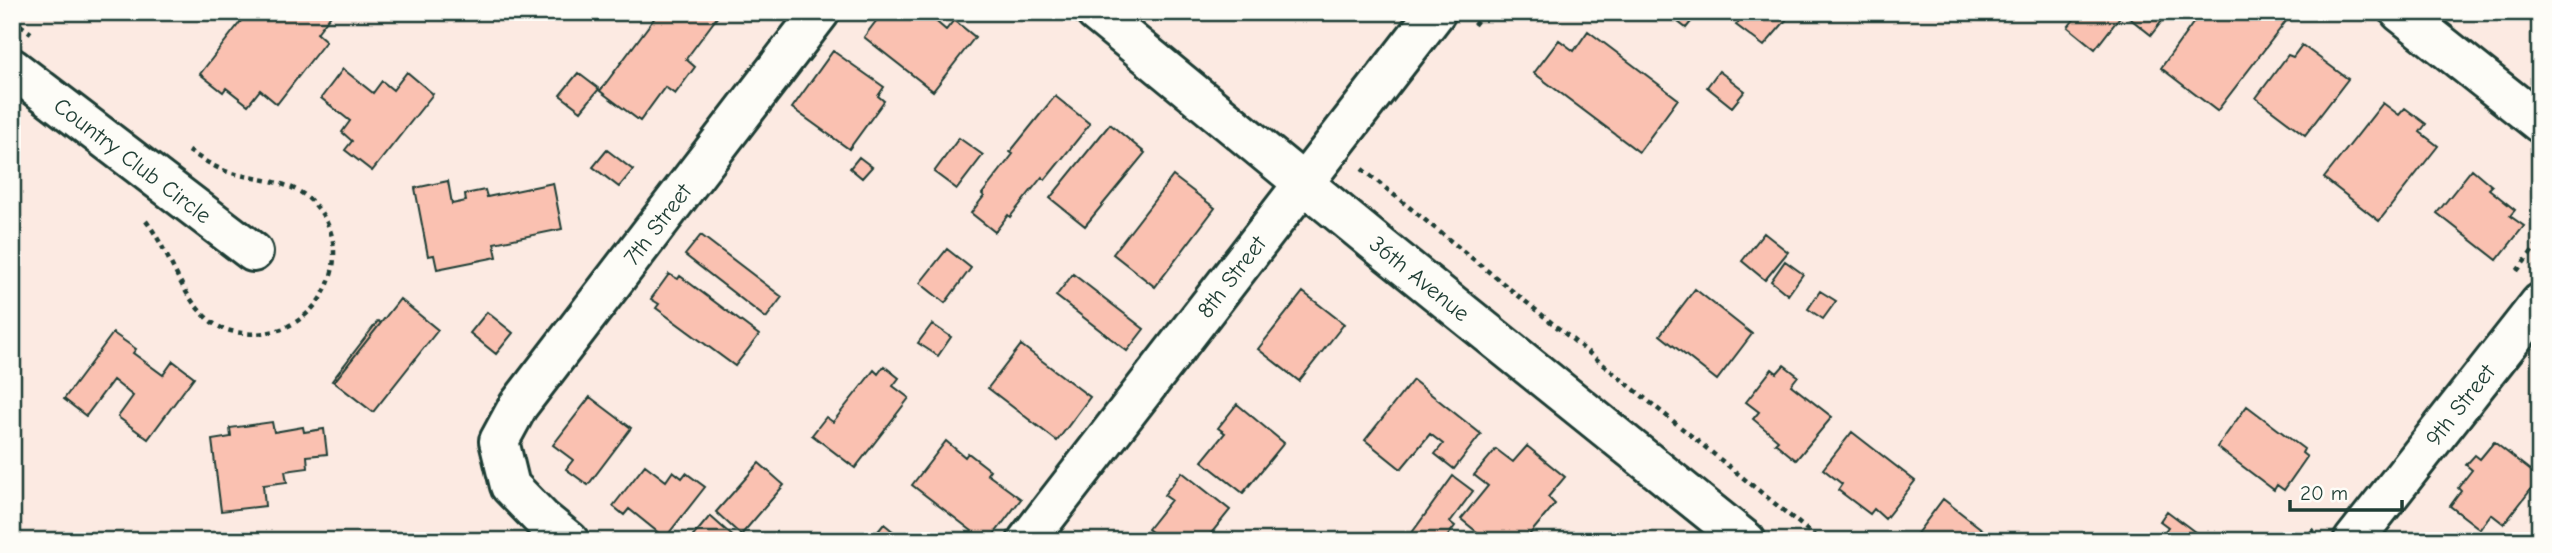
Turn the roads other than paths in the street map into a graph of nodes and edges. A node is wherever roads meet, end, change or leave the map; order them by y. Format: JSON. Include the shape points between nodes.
{"nodes":[{"id":1,"x":820,"y":12,"type":"edge"},
{"id":2,"x":1095,"y":12,"type":"edge"},
{"id":3,"x":1436,"y":12,"type":"edge"},
{"id":4,"x":2399,"y":12,"type":"edge"},
{"id":5,"x":12,"y":68,"type":"edge"},
{"id":6,"x":2540,"y":123,"type":"edge"},
{"id":7,"x":1304,"y":184,"type":"junction"},
{"id":8,"x":253,"y":252,"type":"dead end"},
{"id":9,"x":2540,"y":303,"type":"edge"},
{"id":10,"x":569,"y":541,"type":"edge"},
{"id":11,"x":1027,"y":541,"type":"edge"},
{"id":12,"x":1746,"y":541,"type":"edge"},
{"id":13,"x":2353,"y":541,"type":"edge"}],
"edges":[{"from":1,"to":10,"type":"street","name":"7th Street","via":[[518,406],[499,440],[510,486]]},
{"from":2,"to":7,"type":"street","name":"36th Avenue"},
{"from":3,"to":7,"type":"street","name":"8th Street"},
{"from":4,"to":6,"type":"street"},
{"from":5,"to":8,"type":"street","name":"Country Club Circle"},
{"from":7,"to":11,"type":"street","name":"8th Street"},
{"from":7,"to":12,"type":"street","name":"36th Avenue"},
{"from":9,"to":13,"type":"street","name":"9th Street"}]}
